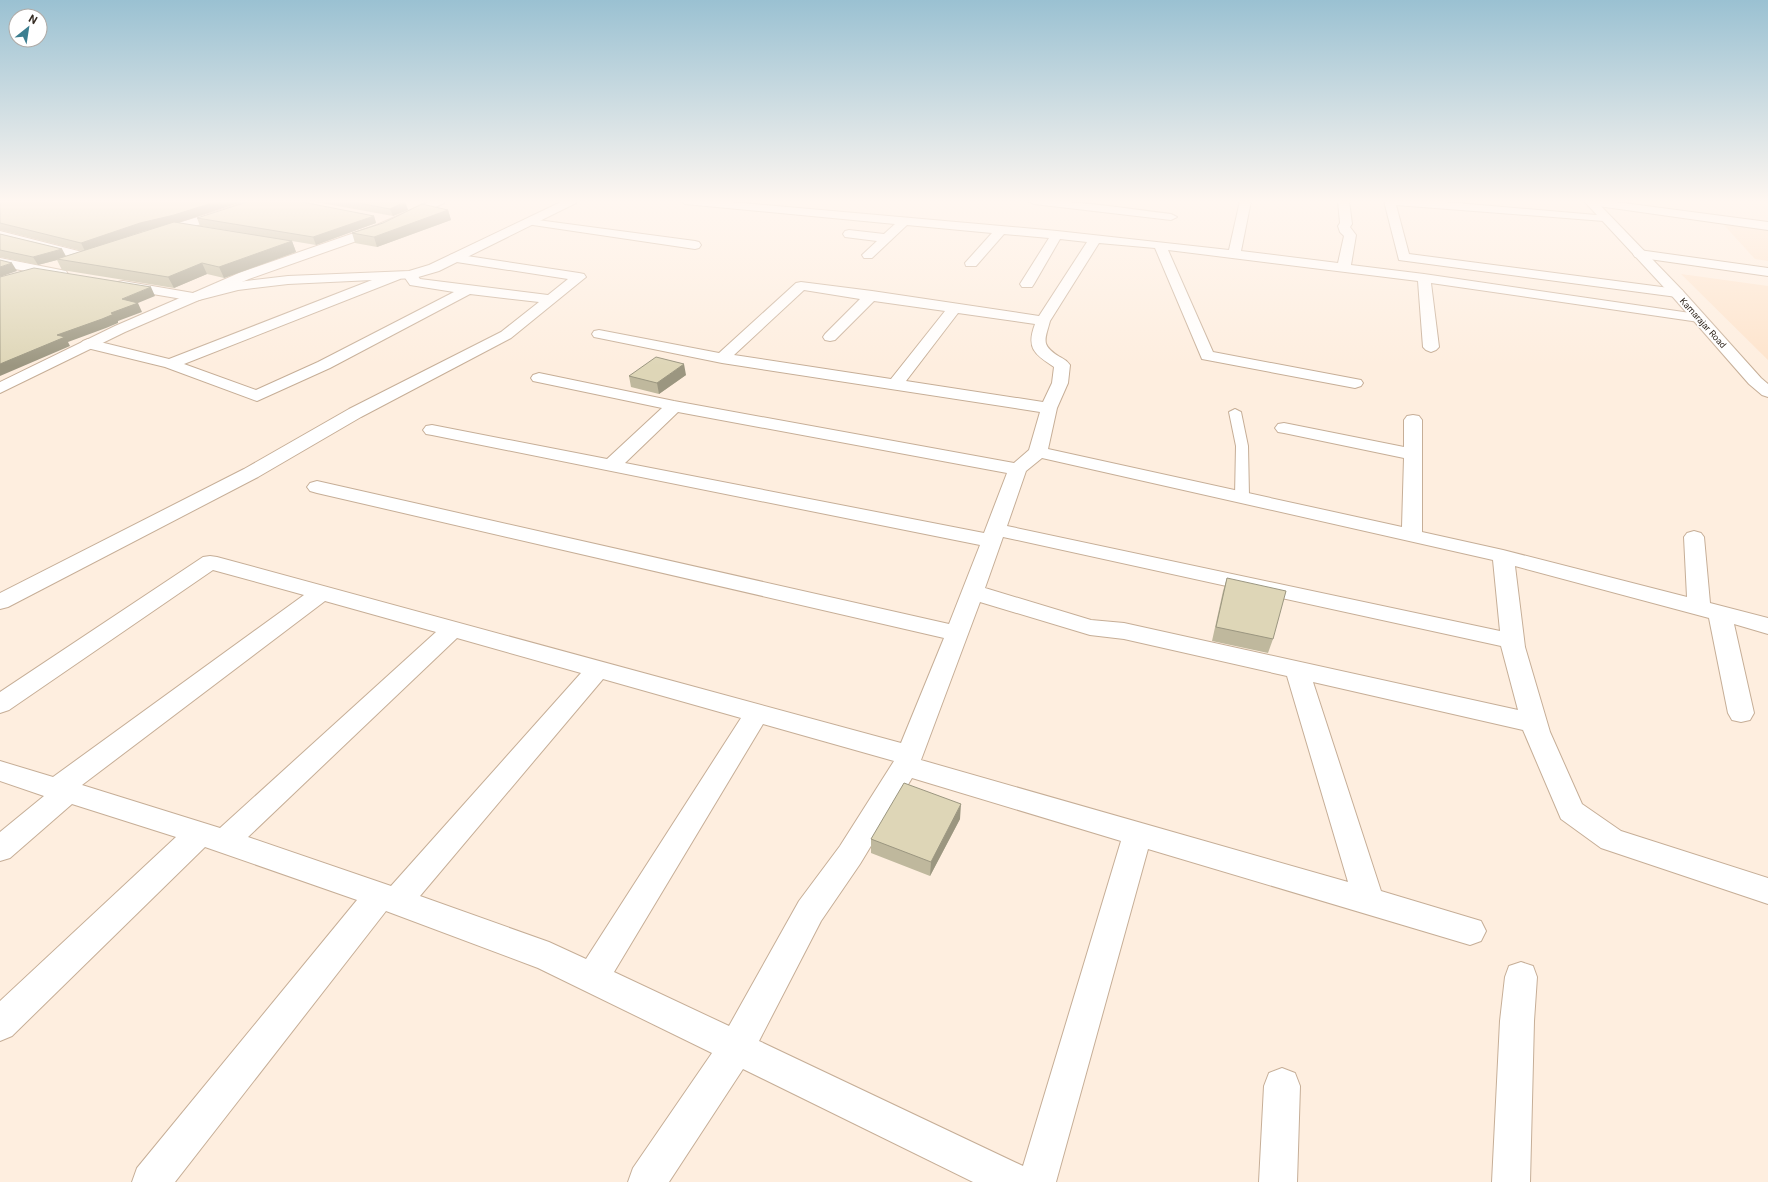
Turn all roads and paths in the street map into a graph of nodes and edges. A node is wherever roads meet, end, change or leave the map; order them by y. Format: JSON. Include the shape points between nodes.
{"nodes":[{"id":1,"x":83,"y":256,"type":"edge"},
{"id":2,"x":300,"y":256,"type":"edge"},
{"id":3,"x":458,"y":256,"type":"edge"},
{"id":4,"x":977,"y":256,"type":"edge"},
{"id":5,"x":1044,"y":256,"type":"edge"},
{"id":6,"x":1085,"y":256,"type":"edge"},
{"id":7,"x":1165,"y":256,"type":"edge"},
{"id":8,"x":1251,"y":256,"type":"edge"},
{"id":9,"x":1346,"y":256,"type":"edge"},
{"id":10,"x":1402,"y":256,"type":"edge"},
{"id":11,"x":1641,"y":256,"type":"edge"},
{"id":12,"x":1654,"y":256,"type":"edge"},
{"id":13,"x":86,"y":257,"type":"joint"},
{"id":14,"x":454,"y":258,"type":"junction"},
{"id":15,"x":0,"y":262,"type":"edge"},
{"id":16,"x":971,"y":263,"type":"dead end"},
{"id":17,"x":1344,"y":268,"type":"junction"},
{"id":18,"x":40,"y":271,"type":"junction"},
{"id":19,"x":1768,"y":272,"type":"edge"},
{"id":20,"x":410,"y":275,"type":"junction"},
{"id":21,"x":71,"y":276,"type":"edge"},
{"id":22,"x":395,"y":276,"type":"junction"},
{"id":23,"x":13,"y":278,"type":"edge"},
{"id":24,"x":1424,"y":278,"type":"junction"},
{"id":25,"x":109,"y":282,"type":"edge"},
{"id":26,"x":1027,"y":284,"type":"dead end"},
{"id":27,"x":468,"y":290,"type":"junction"},
{"id":28,"x":1677,"y":293,"type":"junction"},
{"id":29,"x":872,"y":296,"type":"junction"},
{"id":30,"x":194,"y":297,"type":"junction"},
{"id":31,"x":550,"y":299,"type":"junction"},
{"id":32,"x":955,"y":308,"type":"junction"},
{"id":33,"x":1699,"y":318,"type":"junction"},
{"id":34,"x":1043,"y":321,"type":"junction"},
{"id":35,"x":599,"y":334,"type":"dead end"},
{"id":36,"x":830,"y":337,"type":"dead end"},
{"id":37,"x":88,"y":344,"type":"junction"},
{"id":38,"x":1431,"y":347,"type":"dead end"},
{"id":39,"x":722,"y":358,"type":"junction"},
{"id":40,"x":170,"y":364,"type":"junction"},
{"id":41,"x":539,"y":378,"type":"dead end"},
{"id":42,"x":1355,"y":383,"type":"dead end"},
{"id":43,"x":895,"y":384,"type":"junction"},
{"id":44,"x":0,"y":388,"type":"edge"},
{"id":45,"x":1768,"y":392,"type":"edge"},
{"id":46,"x":674,"y":406,"type":"junction"},
{"id":47,"x":1049,"y":408,"type":"junction"},
{"id":48,"x":1235,"y":412,"type":"dead end"},
{"id":49,"x":1413,"y":420,"type":"dead end"},
{"id":50,"x":1284,"y":428,"type":"dead end"},
{"id":51,"x":432,"y":430,"type":"dead end"},
{"id":52,"x":1038,"y":452,"type":"junction"},
{"id":53,"x":1413,"y":454,"type":"junction"},
{"id":54,"x":611,"y":466,"type":"junction"},
{"id":55,"x":1018,"y":469,"type":"junction"},
{"id":56,"x":317,"y":488,"type":"dead end"},
{"id":57,"x":1242,"y":496,"type":"junction"},
{"id":58,"x":993,"y":535,"type":"junction"},
{"id":59,"x":1412,"y":535,"type":"junction"},
{"id":60,"x":1694,"y":537,"type":"dead end"},
{"id":61,"x":1503,"y":556,"type":"junction"},
{"id":62,"x":973,"y":592,"type":"junction"},
{"id":63,"x":321,"y":593,"type":"junction"},
{"id":64,"x":0,"y":602,"type":"edge"},
{"id":65,"x":1710,"y":611,"type":"junction"},
{"id":66,"x":1768,"y":626,"type":"edge"},
{"id":67,"x":453,"y":629,"type":"junction"},
{"id":68,"x":956,"y":633,"type":"junction"},
{"id":69,"x":1512,"y":641,"type":"junction"},
{"id":70,"x":598,"y":669,"type":"junction"},
{"id":71,"x":1297,"y":670,"type":"junction"},
{"id":72,"x":0,"y":704,"type":"edge"},
{"id":73,"x":1741,"y":712,"type":"dead end"},
{"id":74,"x":757,"y":713,"type":"junction"},
{"id":75,"x":1534,"y":723,"type":"junction"},
{"id":76,"x":907,"y":760,"type":"junction"},
{"id":77,"x":0,"y":771,"type":"edge"},
{"id":78,"x":63,"y":790,"type":"junction"},
{"id":79,"x":1138,"y":834,"type":"junction"},
{"id":80,"x":212,"y":837,"type":"junction"},
{"id":81,"x":0,"y":849,"type":"edge"},
{"id":82,"x":1768,"y":891,"type":"edge"},
{"id":83,"x":389,"y":898,"type":"junction"},
{"id":84,"x":1369,"y":901,"type":"junction"},
{"id":85,"x":1470,"y":931,"type":"dead end"},
{"id":86,"x":1521,"y":977,"type":"dead end"},
{"id":87,"x":592,"y":978,"type":"junction"},
{"id":88,"x":0,"y":1024,"type":"edge"},
{"id":89,"x":736,"y":1048,"type":"junction"},
{"id":90,"x":1282,"y":1086,"type":"dead end"},
{"id":91,"x":151,"y":1182,"type":"edge"},
{"id":92,"x":647,"y":1182,"type":"edge"},
{"id":93,"x":1014,"y":1182,"type":"edge"},
{"id":94,"x":1037,"y":1182,"type":"edge"},
{"id":95,"x":1278,"y":1182,"type":"edge"},
{"id":96,"x":1511,"y":1182,"type":"edge"}],
"edges":[{"from":1,"to":13,"type":"street"},
{"from":2,"to":30,"type":"street"},
{"from":3,"to":14,"type":"street"},
{"from":4,"to":16,"type":"street"},
{"from":5,"to":26,"type":"street"},
{"from":6,"to":34,"type":"street"},
{"from":7,"to":42,"type":"street","via":[[1207,356]]},
{"from":8,"to":17,"type":"street"},
{"from":9,"to":17,"type":"street"},
{"from":10,"to":28,"type":"street"},
{"from":11,"to":28,"type":"street","name":"Kamarajar Road"},
{"from":12,"to":19,"type":"street"},
{"from":13,"to":18,"type":"street"},
{"from":14,"to":20,"type":"street","via":[[434,268]]},
{"from":14,"to":31,"type":"street","via":[[579,277]]},
{"from":15,"to":18,"type":"street"},
{"from":17,"to":24,"type":"street"},
{"from":18,"to":21,"type":"street"},
{"from":18,"to":23,"type":"street"},
{"from":20,"to":22,"type":"street"},
{"from":20,"to":27,"type":"street","via":[[415,282]]},
{"from":22,"to":30,"type":"street","via":[[288,280],[238,286]]},
{"from":22,"to":40,"type":"street"},
{"from":24,"to":33,"type":"street"},
{"from":24,"to":38,"type":"street"},
{"from":25,"to":30,"type":"street"},
{"from":27,"to":31,"type":"street"},
{"from":27,"to":40,"type":"street","via":[[324,365],[257,396]]},
{"from":28,"to":33,"type":"street","name":"Kamarajar Road"},
{"from":29,"to":32,"type":"street"},
{"from":29,"to":36,"type":"street"},
{"from":29,"to":39,"type":"street","via":[[801,286]]},
{"from":30,"to":37,"type":"street"},
{"from":31,"to":64,"type":"street","via":[[506,335],[355,413],[251,473]]},
{"from":32,"to":34,"type":"street"},
{"from":32,"to":43,"type":"street"},
{"from":33,"to":45,"type":"street","name":"Kamarajar Road","via":[[1755,381]]},
{"from":34,"to":47,"type":"street","via":[[1037,344],[1043,353],[1062,365],[1060,383]]},
{"from":35,"to":39,"type":"street"},
{"from":37,"to":40,"type":"street"},
{"from":37,"to":44,"type":"street"},
{"from":39,"to":43,"type":"street"},
{"from":41,"to":46,"type":"street"},
{"from":43,"to":47,"type":"street"},
{"from":46,"to":54,"type":"street"},
{"from":46,"to":55,"type":"street"},
{"from":47,"to":52,"type":"street"},
{"from":48,"to":57,"type":"lane","via":[[1242,446]]},
{"from":49,"to":53,"type":"street"},
{"from":50,"to":53,"type":"street"},
{"from":51,"to":54,"type":"street"},
{"from":52,"to":55,"type":"street"},
{"from":52,"to":57,"type":"street"},
{"from":53,"to":59,"type":"street"},
{"from":54,"to":58,"type":"street"},
{"from":55,"to":58,"type":"street"},
{"from":56,"to":68,"type":"street"},
{"from":57,"to":59,"type":"street"},
{"from":58,"to":62,"type":"street"},
{"from":58,"to":69,"type":"street"},
{"from":59,"to":61,"type":"street"},
{"from":60,"to":65,"type":"street"},
{"from":61,"to":65,"type":"street"},
{"from":61,"to":69,"type":"street"},
{"from":62,"to":68,"type":"street"},
{"from":62,"to":71,"type":"street","via":[[1090,627],[1124,631]]},
{"from":63,"to":67,"type":"street"},
{"from":63,"to":72,"type":"street","via":[[210,562]]},
{"from":63,"to":78,"type":"street"},
{"from":65,"to":66,"type":"street"},
{"from":65,"to":73,"type":"street"},
{"from":67,"to":70,"type":"street"},
{"from":67,"to":80,"type":"street"},
{"from":68,"to":76,"type":"street"},
{"from":69,"to":75,"type":"street"},
{"from":70,"to":74,"type":"street"},
{"from":70,"to":83,"type":"street"},
{"from":71,"to":75,"type":"street"},
{"from":71,"to":84,"type":"street"},
{"from":74,"to":76,"type":"street"},
{"from":74,"to":87,"type":"street"},
{"from":75,"to":82,"type":"street","via":[[1571,811],[1611,840]]},
{"from":76,"to":79,"type":"street"},
{"from":76,"to":89,"type":"street","via":[[850,855],[810,911]]},
{"from":77,"to":78,"type":"street"},
{"from":78,"to":80,"type":"street"},
{"from":78,"to":81,"type":"street"},
{"from":79,"to":84,"type":"street"},
{"from":79,"to":94,"type":"street"},
{"from":80,"to":83,"type":"street"},
{"from":80,"to":88,"type":"street"},
{"from":83,"to":87,"type":"street","via":[[549,957]]},
{"from":83,"to":91,"type":"street"},
{"from":84,"to":85,"type":"street"},
{"from":86,"to":96,"type":"street"},
{"from":87,"to":89,"type":"street"},
{"from":89,"to":92,"type":"street"},
{"from":89,"to":93,"type":"street"},
{"from":90,"to":95,"type":"street"}]}
